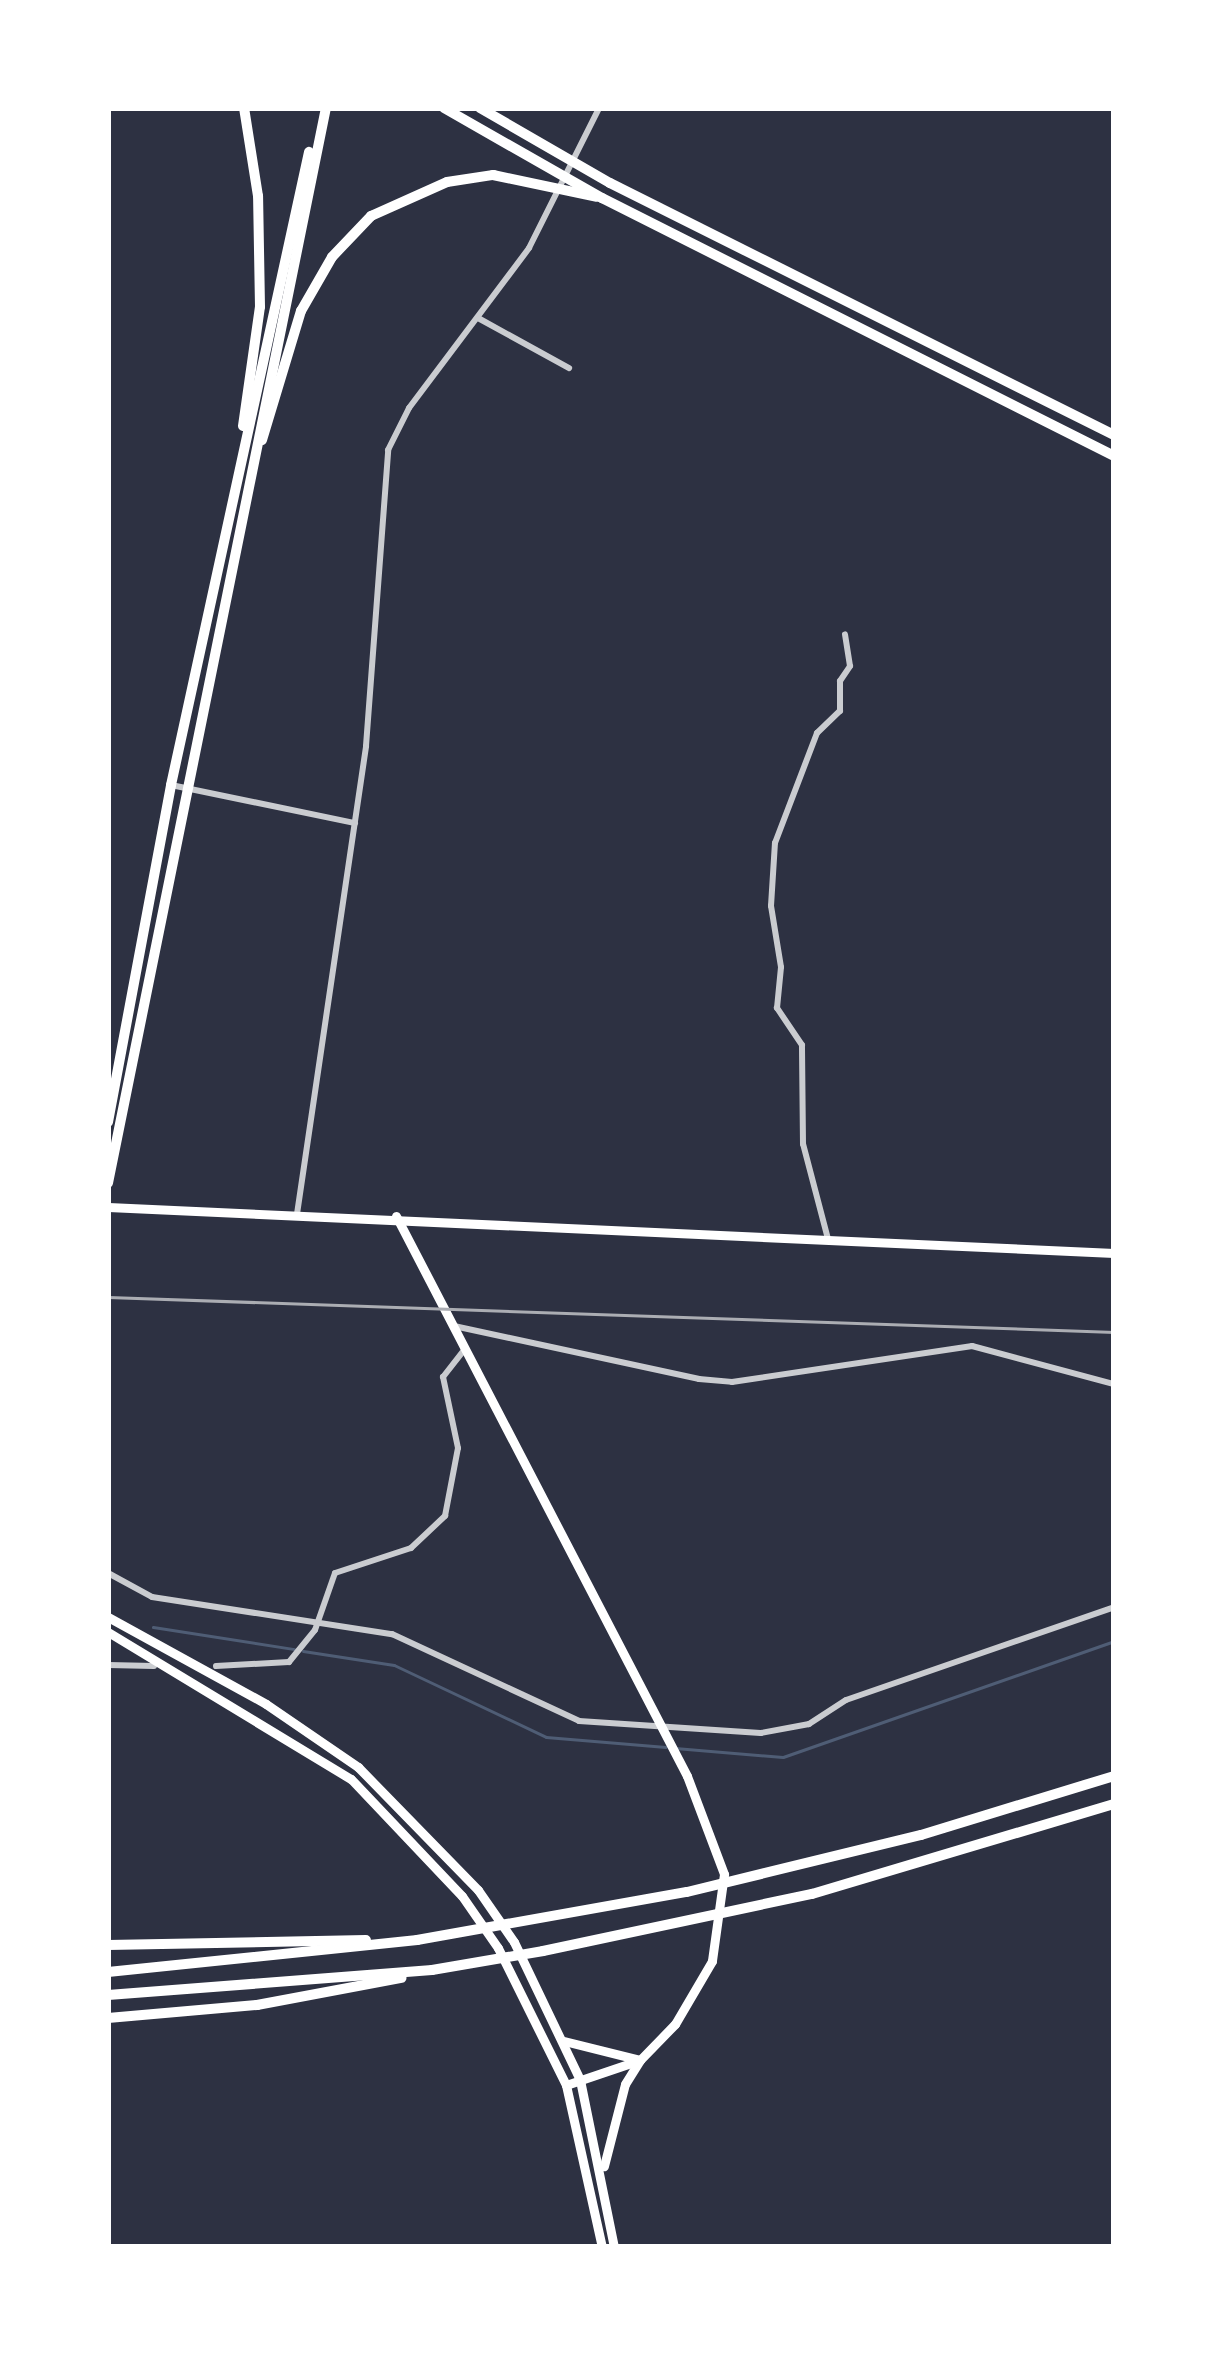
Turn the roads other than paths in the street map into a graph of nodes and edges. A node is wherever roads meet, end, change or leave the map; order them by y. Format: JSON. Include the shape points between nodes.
{"nodes":[{"id":1,"x":244,"y":108,"type":"edge"},
{"id":2,"x":322,"y":108,"type":"edge"},
{"id":3,"x":444,"y":108,"type":"edge"},
{"id":4,"x":481,"y":108,"type":"edge"},
{"id":5,"x":598,"y":108,"type":"edge"},
{"id":6,"x":574,"y":189,"type":"junction"},
{"id":7,"x":478,"y":318,"type":"junction"},
{"id":8,"x":568,"y":368,"type":"dead end"},
{"id":9,"x":1114,"y":435,"type":"edge"},
{"id":10,"x":1114,"y":456,"type":"edge"},
{"id":11,"x":236,"y":512,"type":"junction"},
{"id":12,"x":845,"y":634,"type":"dead end"},
{"id":13,"x":171,"y":784,"type":"junction"},
{"id":14,"x":185,"y":787,"type":"junction"},
{"id":15,"x":355,"y":823,"type":"junction"},
{"id":16,"x":108,"y":1122,"type":"edge"},
{"id":17,"x":108,"y":1183,"type":"edge"},
{"id":18,"x":108,"y":1207,"type":"edge"},
{"id":19,"x":297,"y":1214,"type":"junction"},
{"id":20,"x":396,"y":1216,"type":"junction"},
{"id":21,"x":828,"y":1239,"type":"junction"},
{"id":22,"x":1114,"y":1253,"type":"edge"},
{"id":23,"x":453,"y":1326,"type":"junction"},
{"id":24,"x":465,"y":1349,"type":"junction"},
{"id":25,"x":1114,"y":1384,"type":"edge"},
{"id":26,"x":108,"y":1573,"type":"edge"},
{"id":27,"x":1114,"y":1607,"type":"edge"},
{"id":28,"x":108,"y":1617,"type":"edge"},
{"id":29,"x":317,"y":1618,"type":"junction"},
{"id":30,"x":108,"y":1632,"type":"edge"},
{"id":31,"x":108,"y":1665,"type":"edge"},
{"id":32,"x":154,"y":1666,"type":"dead end"},
{"id":33,"x":216,"y":1666,"type":"dead end"},
{"id":34,"x":662,"y":1728,"type":"junction"},
{"id":35,"x":1114,"y":1776,"type":"edge"},
{"id":36,"x":1114,"y":1804,"type":"edge"},
{"id":37,"x":417,"y":1940,"type":"junction"},
{"id":38,"x":108,"y":1945,"type":"edge"},
{"id":39,"x":432,"y":1970,"type":"junction"},
{"id":40,"x":108,"y":1972,"type":"edge"},
{"id":41,"x":108,"y":1996,"type":"edge"},
{"id":42,"x":108,"y":2018,"type":"edge"},
{"id":43,"x":564,"y":2041,"type":"junction"},
{"id":44,"x":640,"y":2060,"type":"junction"},
{"id":45,"x":580,"y":2080,"type":"junction"},
{"id":46,"x":566,"y":2085,"type":"junction"},
{"id":47,"x":603,"y":2171,"type":"junction"},
{"id":48,"x":602,"y":2247,"type":"edge"},
{"id":49,"x":614,"y":2247,"type":"edge"}],
"edges":[{"from":1,"to":11,"type":"highway","via":[[258,196],[260,308]]},
{"from":2,"to":11,"type":"highway"},
{"from":3,"to":6,"type":"highway"},
{"from":4,"to":9,"type":"highway","via":[[585,169]]},
{"from":5,"to":7,"type":"street","via":[[529,248]]},
{"from":6,"to":10,"type":"highway"},
{"from":6,"to":11,"type":"highway","via":[[493,175],[447,182],[406,196],[358,229],[302,311]]},
{"from":7,"to":8,"type":"street"},
{"from":7,"to":15,"type":"street","via":[[409,408],[388,450]]},
{"from":11,"to":13,"type":"highway"},
{"from":11,"to":14,"type":"highway"},
{"from":12,"to":21,"type":"street","via":[[850,666],[840,681],[839,711],[817,733],[775,843],[771,906],[781,968],[777,1008],[802,1045],[803,1144]]},
{"from":13,"to":14,"type":"street"},
{"from":13,"to":16,"type":"highway"},
{"from":14,"to":15,"type":"street"},
{"from":14,"to":17,"type":"highway"},
{"from":15,"to":19,"type":"street"},
{"from":18,"to":19,"type":"main road"},
{"from":19,"to":20,"type":"main road"},
{"from":20,"to":21,"type":"main road"},
{"from":20,"to":23,"type":"main road"},
{"from":21,"to":22,"type":"main road"},
{"from":23,"to":24,"type":"main road"},
{"from":23,"to":25,"type":"street","via":[[716,1380],[972,1346]]},
{"from":24,"to":29,"type":"street","via":[[443,1377],[458,1448],[445,1516],[411,1548],[335,1573]]},
{"from":24,"to":34,"type":"main road"},
{"from":26,"to":29,"type":"street","via":[[152,1597],[299,1622]]},
{"from":27,"to":34,"type":"street","via":[[846,1700],[809,1724],[761,1733]]},
{"from":28,"to":43,"type":"main road","via":[[266,1704],[358,1767],[478,1890]]},
{"from":29,"to":33,"type":"street","via":[[289,1661]]},
{"from":29,"to":34,"type":"street","via":[[392,1634],[579,1721]]},
{"from":30,"to":46,"type":"main road","via":[[351,1779],[462,1896],[498,1948]]},
{"from":31,"to":32,"type":"street"},
{"from":34,"to":44,"type":"main road","via":[[724,1874],[722,1932],[697,1993]]},
{"from":35,"to":37,"type":"highway","via":[[812,1865]]},
{"from":36,"to":39,"type":"highway","via":[[812,1894]]},
{"from":37,"to":38,"type":"highway"},
{"from":37,"to":40,"type":"highway"},
{"from":39,"to":41,"type":"highway"},
{"from":39,"to":42,"type":"highway","via":[[257,2005]]},
{"from":43,"to":44,"type":"main road"},
{"from":43,"to":45,"type":"main road"},
{"from":44,"to":45,"type":"main road"},
{"from":44,"to":47,"type":"main road","via":[[625,2084]]},
{"from":45,"to":46,"type":"main road"},
{"from":45,"to":47,"type":"main road"},
{"from":46,"to":48,"type":"main road"},
{"from":47,"to":49,"type":"main road"}]}
